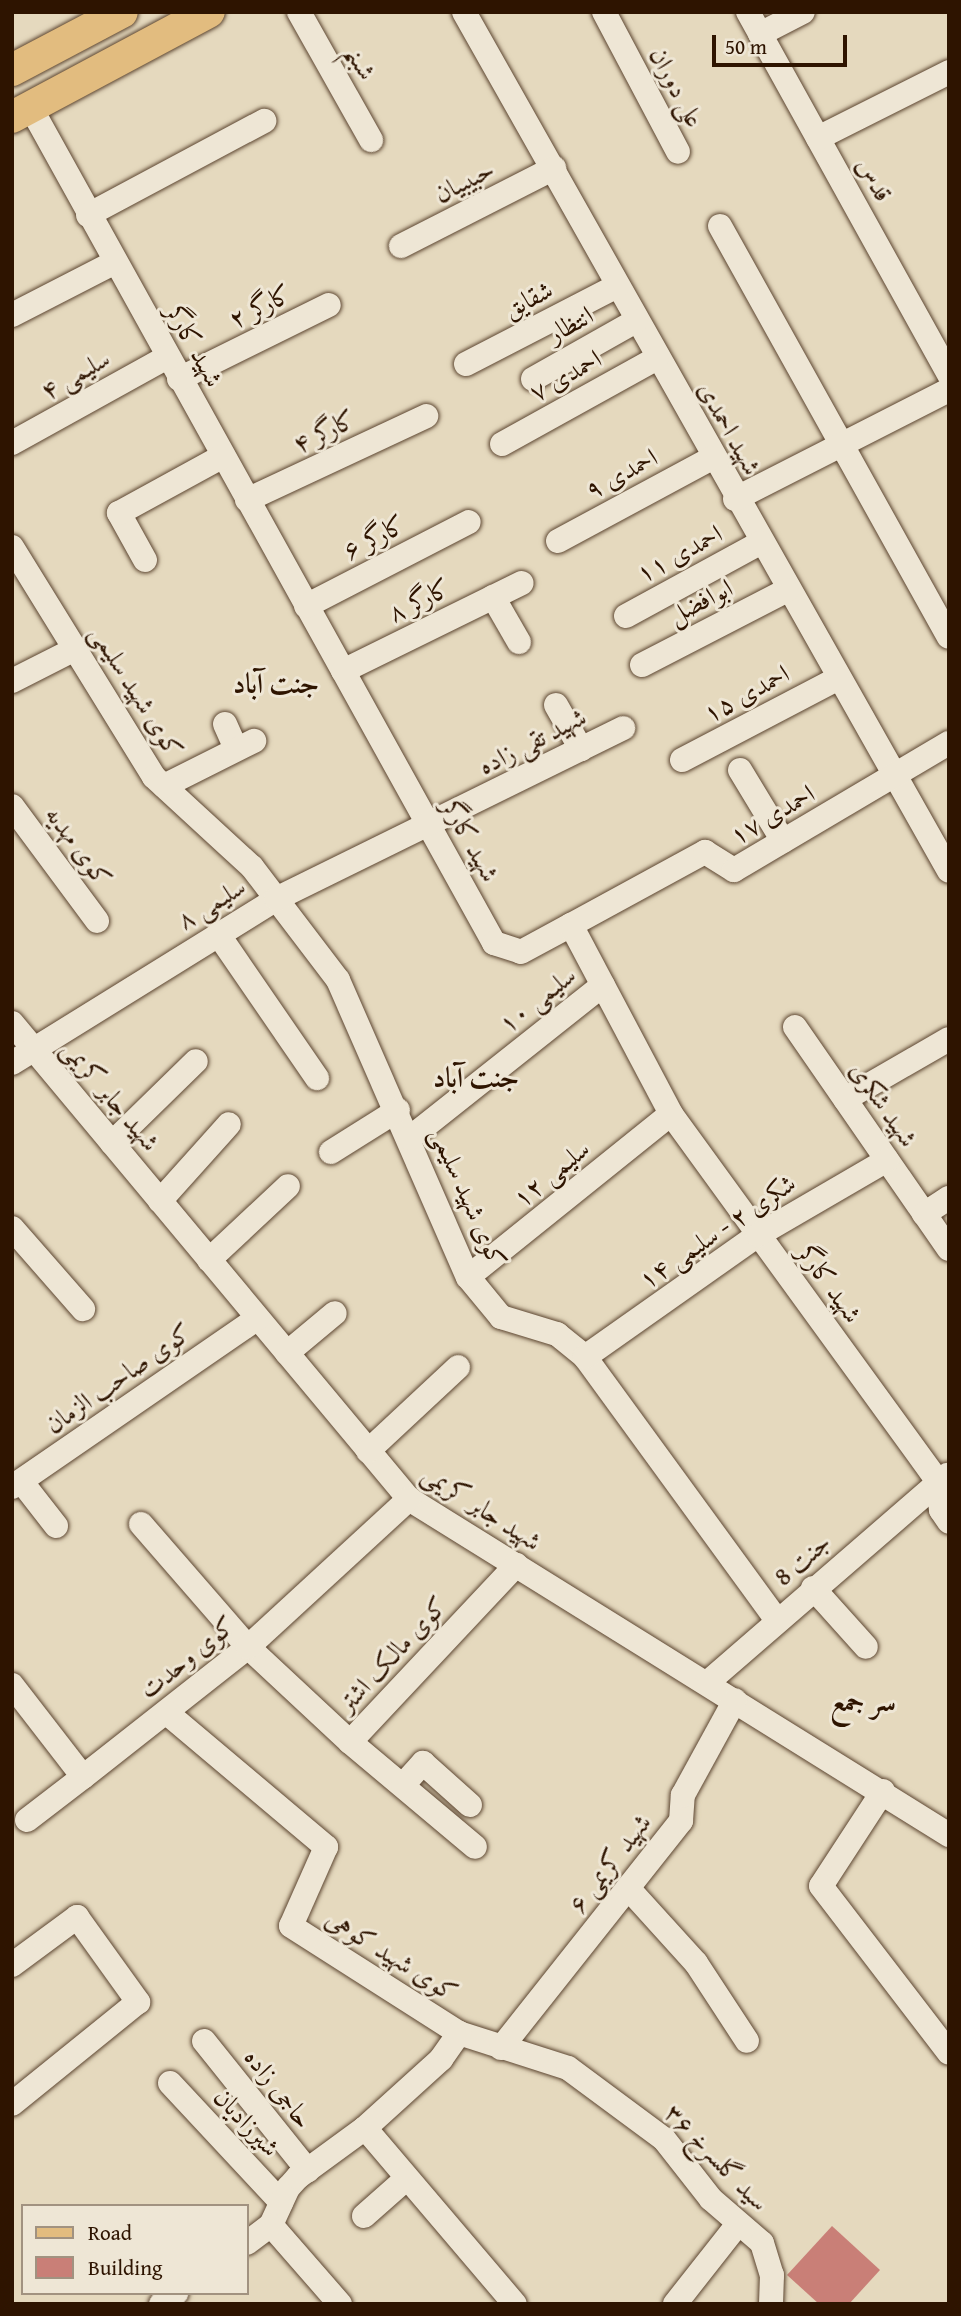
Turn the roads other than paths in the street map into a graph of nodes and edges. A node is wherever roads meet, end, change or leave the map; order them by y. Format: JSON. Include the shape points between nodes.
{"nodes":[{"id":1,"x":122,"y":12,"type":"edge"},
{"id":2,"x":209,"y":12,"type":"edge"},
{"id":3,"x":299,"y":12,"type":"edge"},
{"id":4,"x":464,"y":12,"type":"edge"},
{"id":5,"x":604,"y":12,"type":"edge"},
{"id":6,"x":803,"y":12,"type":"edge"},
{"id":7,"x":754,"y":23,"type":"edge"},
{"id":8,"x":12,"y":70,"type":"edge"},
{"id":9,"x":949,"y":72,"type":"edge"},
{"id":10,"x":22,"y":112,"type":"edge"},
{"id":11,"x":264,"y":121,"type":"dead end"},
{"id":12,"x":818,"y":138,"type":"junction"},
{"id":13,"x":371,"y":140,"type":"dead end"},
{"id":14,"x":678,"y":152,"type":"dead end"},
{"id":15,"x":554,"y":168,"type":"junction"},
{"id":16,"x":88,"y":215,"type":"junction"},
{"id":17,"x":720,"y":226,"type":"dead end"},
{"id":18,"x":401,"y":246,"type":"dead end"},
{"id":19,"x":115,"y":262,"type":"junction"},
{"id":20,"x":617,"y":286,"type":"junction"},
{"id":21,"x":329,"y":305,"type":"dead end"},
{"id":22,"x":12,"y":315,"type":"edge"},
{"id":23,"x":636,"y":321,"type":"junction"},
{"id":24,"x":167,"y":357,"type":"junction"},
{"id":25,"x":657,"y":358,"type":"junction"},
{"id":26,"x":466,"y":364,"type":"dead end"},
{"id":27,"x":949,"y":375,"type":"edge"},
{"id":28,"x":179,"y":379,"type":"junction"},
{"id":29,"x":533,"y":379,"type":"dead end"},
{"id":30,"x":949,"y":390,"type":"edge"},
{"id":31,"x":426,"y":416,"type":"dead end"},
{"id":32,"x":12,"y":443,"type":"edge"},
{"id":33,"x":502,"y":444,"type":"dead end"},
{"id":34,"x":842,"y":444,"type":"junction"},
{"id":35,"x":223,"y":456,"type":"junction"},
{"id":36,"x":712,"y":458,"type":"junction"},
{"id":37,"x":735,"y":499,"type":"junction"},
{"id":38,"x":247,"y":500,"type":"junction"},
{"id":39,"x":469,"y":522,"type":"dead end"},
{"id":40,"x":558,"y":541,"type":"dead end"},
{"id":41,"x":760,"y":543,"type":"junction"},
{"id":42,"x":12,"y":547,"type":"edge"},
{"id":43,"x":145,"y":560,"type":"dead end"},
{"id":44,"x":522,"y":583,"type":"dead end"},
{"id":45,"x":787,"y":590,"type":"junction"},
{"id":46,"x":493,"y":597,"type":"junction"},
{"id":47,"x":306,"y":606,"type":"junction"},
{"id":48,"x":626,"y":616,"type":"dead end"},
{"id":49,"x":949,"y":637,"type":"edge"},
{"id":50,"x":519,"y":642,"type":"dead end"},
{"id":51,"x":75,"y":649,"type":"junction"},
{"id":52,"x":642,"y":665,"type":"dead end"},
{"id":53,"x":343,"y":671,"type":"junction"},
{"id":54,"x":837,"y":679,"type":"junction"},
{"id":55,"x":12,"y":681,"type":"edge"},
{"id":56,"x":556,"y":705,"type":"dead end"},
{"id":57,"x":225,"y":724,"type":"dead end"},
{"id":58,"x":623,"y":728,"type":"dead end"},
{"id":59,"x":949,"y":743,"type":"edge"},
{"id":60,"x":581,"y":750,"type":"junction"},
{"id":61,"x":682,"y":761,"type":"dead end"},
{"id":62,"x":740,"y":770,"type":"dead end"},
{"id":63,"x":892,"y":778,"type":"junction"},
{"id":64,"x":164,"y":786,"type":"junction"},
{"id":65,"x":12,"y":806,"type":"edge"},
{"id":66,"x":430,"y":826,"type":"junction"},
{"id":67,"x":783,"y":841,"type":"junction"},
{"id":68,"x":949,"y":871,"type":"edge"},
{"id":69,"x":276,"y":898,"type":"junction"},
{"id":70,"x":97,"y":921,"type":"dead end"},
{"id":71,"x":571,"y":925,"type":"junction"},
{"id":72,"x":218,"y":934,"type":"junction"},
{"id":73,"x":603,"y":985,"type":"junction"},
{"id":74,"x":12,"y":1023,"type":"edge"},
{"id":75,"x":795,"y":1027,"type":"dead end"},
{"id":76,"x":949,"y":1039,"type":"edge"},
{"id":77,"x":32,"y":1047,"type":"junction"},
{"id":78,"x":196,"y":1062,"type":"dead end"},
{"id":79,"x":12,"y":1063,"type":"edge"},
{"id":80,"x":317,"y":1078,"type":"dead end"},
{"id":81,"x":845,"y":1099,"type":"junction"},
{"id":82,"x":398,"y":1110,"type":"junction"},
{"id":83,"x":671,"y":1114,"type":"junction"},
{"id":84,"x":229,"y":1124,"type":"dead end"},
{"id":85,"x":410,"y":1138,"type":"junction"},
{"id":86,"x":112,"y":1143,"type":"junction"},
{"id":87,"x":331,"y":1152,"type":"dead end"},
{"id":88,"x":887,"y":1160,"type":"junction"},
{"id":89,"x":288,"y":1186,"type":"dead end"},
{"id":90,"x":949,"y":1198,"type":"edge"},
{"id":91,"x":160,"y":1201,"type":"junction"},
{"id":92,"x":924,"y":1214,"type":"junction"},
{"id":93,"x":12,"y":1228,"type":"edge"},
{"id":94,"x":758,"y":1235,"type":"junction"},
{"id":95,"x":949,"y":1249,"type":"edge"},
{"id":96,"x":209,"y":1260,"type":"junction"},
{"id":97,"x":468,"y":1277,"type":"junction"},
{"id":98,"x":83,"y":1309,"type":"dead end"},
{"id":99,"x":335,"y":1313,"type":"dead end"},
{"id":100,"x":258,"y":1318,"type":"junction"},
{"id":101,"x":287,"y":1353,"type":"junction"},
{"id":102,"x":585,"y":1357,"type":"junction"},
{"id":103,"x":458,"y":1367,"type":"dead end"},
{"id":104,"x":368,"y":1451,"type":"junction"},
{"id":105,"x":943,"y":1478,"type":"edge"},
{"id":106,"x":17,"y":1484,"type":"edge"},
{"id":107,"x":409,"y":1499,"type":"junction"},
{"id":108,"x":949,"y":1522,"type":"edge"},
{"id":109,"x":141,"y":1524,"type":"dead end"},
{"id":110,"x":55,"y":1525,"type":"dead end"},
{"id":111,"x":516,"y":1565,"type":"junction"},
{"id":112,"x":813,"y":1588,"type":"junction"},
{"id":113,"x":777,"y":1620,"type":"junction"},
{"id":114,"x":248,"y":1647,"type":"junction"},
{"id":115,"x":866,"y":1647,"type":"dead end"},
{"id":116,"x":707,"y":1683,"type":"junction"},
{"id":117,"x":12,"y":1685,"type":"edge"},
{"id":118,"x":735,"y":1700,"type":"junction"},
{"id":119,"x":167,"y":1713,"type":"junction"},
{"id":120,"x":350,"y":1742,"type":"junction"},
{"id":121,"x":83,"y":1777,"type":"junction"},
{"id":122,"x":403,"y":1786,"type":"junction"},
{"id":123,"x":883,"y":1791,"type":"junction"},
{"id":124,"x":471,"y":1805,"type":"dead end"},
{"id":125,"x":27,"y":1820,"type":"dead end"},
{"id":126,"x":949,"y":1835,"type":"edge"},
{"id":127,"x":475,"y":1847,"type":"dead end"},
{"id":128,"x":628,"y":1888,"type":"junction"},
{"id":129,"x":12,"y":1965,"type":"edge"},
{"id":130,"x":459,"y":2033,"type":"junction"},
{"id":131,"x":204,"y":2041,"type":"dead end"},
{"id":132,"x":747,"y":2041,"type":"dead end"},
{"id":133,"x":501,"y":2048,"type":"junction"},
{"id":134,"x":949,"y":2053,"type":"edge"},
{"id":135,"x":170,"y":2083,"type":"dead end"},
{"id":136,"x":12,"y":2104,"type":"edge"},
{"id":137,"x":365,"y":2128,"type":"junction"},
{"id":138,"x":307,"y":2171,"type":"junction"},
{"id":139,"x":407,"y":2178,"type":"junction"},
{"id":140,"x":281,"y":2202,"type":"junction"},
{"id":141,"x":364,"y":2216,"type":"dead end"},
{"id":142,"x":738,"y":2224,"type":"junction"},
{"id":143,"x":271,"y":2225,"type":"junction"},
{"id":144,"x":248,"y":2241,"type":"edge"},
{"id":145,"x":340,"y":2304,"type":"edge"},
{"id":146,"x":514,"y":2304,"type":"edge"},
{"id":147,"x":675,"y":2304,"type":"edge"},
{"id":148,"x":771,"y":2304,"type":"edge"}],
"edges":[{"from":1,"to":8,"type":"main road"},
{"from":2,"to":10,"type":"main road"},
{"from":3,"to":13,"type":"street","name":"شبنم"},
{"from":4,"to":15,"type":"street","name":"شهید احمدی"},
{"from":5,"to":14,"type":"street","name":"علی دوران"},
{"from":6,"to":7,"type":"street"},
{"from":7,"to":12,"type":"street","name":"قدس"},
{"from":9,"to":12,"type":"street"},
{"from":10,"to":16,"type":"street","name":"شهید کارگر"},
{"from":11,"to":16,"type":"street"},
{"from":12,"to":27,"type":"street","name":"قدس"},
{"from":15,"to":18,"type":"street","name":"حبیبیان"},
{"from":15,"to":20,"type":"street","name":"شهید احمدی"},
{"from":16,"to":19,"type":"street","name":"شهید کارگر"},
{"from":17,"to":34,"type":"street"},
{"from":19,"to":22,"type":"street"},
{"from":19,"to":24,"type":"street","name":"شهید کارگر"},
{"from":20,"to":23,"type":"street","name":"شهید احمدی"},
{"from":20,"to":26,"type":"street","name":"شقایق"},
{"from":21,"to":28,"type":"street","name":"کارگر ۲"},
{"from":23,"to":25,"type":"street","name":"شهید احمدی"},
{"from":23,"to":29,"type":"street","name":"انتظار"},
{"from":24,"to":28,"type":"street","name":"شهید کارگر"},
{"from":24,"to":32,"type":"street","name":"سلیمی ۴"},
{"from":25,"to":33,"type":"street","name":"احمدی ۷"},
{"from":25,"to":36,"type":"street","name":"شهید احمدی"},
{"from":28,"to":35,"type":"street","name":"شهید کارگر"},
{"from":30,"to":34,"type":"street"},
{"from":31,"to":38,"type":"street","name":"کارگر ۴"},
{"from":34,"to":37,"type":"street"},
{"from":34,"to":49,"type":"street"},
{"from":35,"to":38,"type":"street","name":"شهید کارگر"},
{"from":35,"to":43,"type":"street","via":[[120,513]]},
{"from":36,"to":37,"type":"street","name":"شهید احمدی"},
{"from":36,"to":40,"type":"street","name":"احمدی ۹"},
{"from":37,"to":41,"type":"street","name":"شهید احمدی"},
{"from":38,"to":47,"type":"street","name":"شهید کارگر"},
{"from":39,"to":47,"type":"street","name":"کارگر ۶"},
{"from":41,"to":45,"type":"street","name":"شهید احمدی"},
{"from":41,"to":48,"type":"street","name":"احمدی ۱۱"},
{"from":42,"to":51,"type":"street","name":"کوی شهید سلیمی"},
{"from":44,"to":46,"type":"street","name":"کارگر ۸"},
{"from":45,"to":52,"type":"street","name":"ابوافضل"},
{"from":45,"to":54,"type":"street","name":"شهید احمدی"},
{"from":46,"to":50,"type":"street"},
{"from":46,"to":53,"type":"street","name":"کارگر ۸"},
{"from":47,"to":53,"type":"street","name":"شهید کارگر"},
{"from":51,"to":55,"type":"street"},
{"from":51,"to":64,"type":"street","name":"کوی شهید سلیمی"},
{"from":53,"to":66,"type":"street","name":"شهید کارگر"},
{"from":54,"to":61,"type":"street","name":"احمدی ۱۵"},
{"from":54,"to":63,"type":"street","name":"شهید احمدی"},
{"from":56,"to":60,"type":"street"},
{"from":57,"to":64,"type":"street","via":[[245,745]]},
{"from":58,"to":60,"type":"street","name":"شهید تقی زاده"},
{"from":59,"to":63,"type":"street","name":"احمدی ۱۷"},
{"from":60,"to":66,"type":"street","name":"شهید تقی زاده"},
{"from":62,"to":67,"type":"street"},
{"from":63,"to":67,"type":"street","name":"احمدی ۱۷"},
{"from":63,"to":68,"type":"street","name":"شهید احمدی"},
{"from":64,"to":69,"type":"street","name":"کوی شهید سلیمی","via":[[252,867]]},
{"from":65,"to":70,"type":"street","name":"کوی مهدیه"},
{"from":66,"to":69,"type":"street","name":"سلیمی ۸"},
{"from":66,"to":71,"type":"street","name":"شهید کارگر","via":[[494,943],[521,952]]},
{"from":67,"to":71,"type":"street","name":"احمدی ۱۷","via":[[734,870],[705,852]]},
{"from":69,"to":72,"type":"street","name":"سلیمی ۸"},
{"from":69,"to":82,"type":"street","name":"کوی شهید سلیمی","via":[[338,980]]},
{"from":71,"to":73,"type":"street","name":"شهید کارگر"},
{"from":72,"to":77,"type":"street","name":"سلیمی ۸"},
{"from":72,"to":80,"type":"street"},
{"from":73,"to":83,"type":"street","name":"شهید کارگر"},
{"from":73,"to":85,"type":"street","name":"سلیمی ۱۰"},
{"from":74,"to":77,"type":"street","name":"شهید جابر کریمی"},
{"from":75,"to":81,"type":"street","name":"شهید شکری"},
{"from":76,"to":81,"type":"street"},
{"from":77,"to":79,"type":"street","name":"سلیمی ۸"},
{"from":77,"to":86,"type":"street","name":"شهید جابر کریمی"},
{"from":78,"to":86,"type":"street"},
{"from":81,"to":88,"type":"street","name":"شهید شکری"},
{"from":82,"to":85,"type":"street","name":"کوی شهید سلیمی"},
{"from":82,"to":87,"type":"street"},
{"from":83,"to":94,"type":"street","name":"شهید کارگر"},
{"from":83,"to":97,"type":"street","name":"سلیمی ۱۲"},
{"from":84,"to":91,"type":"street"},
{"from":85,"to":97,"type":"street","name":"کوی شهید سلیمی"},
{"from":86,"to":91,"type":"street","name":"شهید جابر کریمی"},
{"from":88,"to":92,"type":"street","name":"شهید شکری"},
{"from":88,"to":94,"type":"street","name":"شکری ۲ - سلیمی ۱۴"},
{"from":89,"to":96,"type":"street"},
{"from":90,"to":92,"type":"street"},
{"from":91,"to":96,"type":"street","name":"شهید جابر کریمی"},
{"from":92,"to":95,"type":"street","name":"شهید شکری"},
{"from":93,"to":98,"type":"street"},
{"from":94,"to":102,"type":"street","name":"شکری ۲ - سلیمی ۱۴"},
{"from":94,"to":105,"type":"street","name":"شهید کارگر"},
{"from":96,"to":100,"type":"street","name":"شهید جابر کریمی"},
{"from":97,"to":102,"type":"street","name":"کوی شهید سلیمی","via":[[501,1317],[557,1334]]},
{"from":99,"to":101,"type":"street"},
{"from":100,"to":101,"type":"street","name":"شهید جابر کریمی"},
{"from":100,"to":106,"type":"street","name":"کوی صاحب الزمان"},
{"from":101,"to":104,"type":"street","name":"شهید جابر کریمی"},
{"from":102,"to":113,"type":"street","name":"کوی شهید سلیمی"},
{"from":103,"to":104,"type":"street"},
{"from":104,"to":107,"type":"street","name":"شهید جابر کریمی"},
{"from":105,"to":108,"type":"street","via":[[941,1510]]},
{"from":105,"to":112,"type":"street","name":"جنت 8"},
{"from":106,"to":110,"type":"street"},
{"from":107,"to":111,"type":"street","name":"شهید جابر کریمی"},
{"from":107,"to":114,"type":"street","name":"کوی وحدت"},
{"from":109,"to":114,"type":"street","name":"کوی مالک اشتر"},
{"from":111,"to":116,"type":"street","name":"شهید جابر کریمی"},
{"from":111,"to":120,"type":"street","name":"کوی مالک اشتر"},
{"from":112,"to":113,"type":"street","name":"جنت 8"},
{"from":112,"to":115,"type":"street"},
{"from":113,"to":116,"type":"street","name":"جنت 8"},
{"from":114,"to":119,"type":"street","name":"کوی وحدت"},
{"from":114,"to":120,"type":"street","name":"کوی مالک اشتر"},
{"from":116,"to":118,"type":"street","name":"شهید جابر کریمی"},
{"from":117,"to":121,"type":"street"},
{"from":118,"to":123,"type":"street","name":"شهید جابر کریمی"},
{"from":118,"to":128,"type":"street","name":"شهید کریمی ۶","via":[[683,1796],[681,1821]]},
{"from":119,"to":121,"type":"street","name":"کوی وحدت"},
{"from":119,"to":130,"type":"street","name":"کوی شهید کوهی","via":[[326,1847],[291,1926]]},
{"from":120,"to":122,"type":"street"},
{"from":121,"to":125,"type":"street","name":"کوی وحدت"},
{"from":122,"to":124,"type":"street","via":[[423,1763]]},
{"from":122,"to":127,"type":"street"},
{"from":123,"to":126,"type":"street","name":"شهید جابر کریمی"},
{"from":123,"to":134,"type":"street","via":[[821,1886]]},
{"from":128,"to":132,"type":"street","via":[[696,1963]]},
{"from":128,"to":133,"type":"street","name":"شهید کریمی ۶"},
{"from":129,"to":136,"type":"street","via":[[77,1917],[138,2002]]},
{"from":130,"to":133,"type":"street","name":"کوی شهید کوهی"},
{"from":130,"to":137,"type":"street","via":[[441,2059]]},
{"from":131,"to":138,"type":"street","name":"حاجی زاده"},
{"from":133,"to":142,"type":"street","name":"سید گلسرخ ۳۶","via":[[568,2068],[654,2131],[710,2199]]},
{"from":135,"to":140,"type":"street","name":"شیرزادیان"},
{"from":137,"to":138,"type":"street"},
{"from":137,"to":139,"type":"street"},
{"from":138,"to":140,"type":"street","via":[[288,2188]]},
{"from":139,"to":141,"type":"street"},
{"from":139,"to":146,"type":"street"},
{"from":140,"to":143,"type":"street"},
{"from":142,"to":147,"type":"street"},
{"from":142,"to":148,"type":"street","name":"سید گلسرخ ۳۶","via":[[762,2243],[772,2275]]},
{"from":143,"to":144,"type":"street"},
{"from":143,"to":145,"type":"street"}]}
